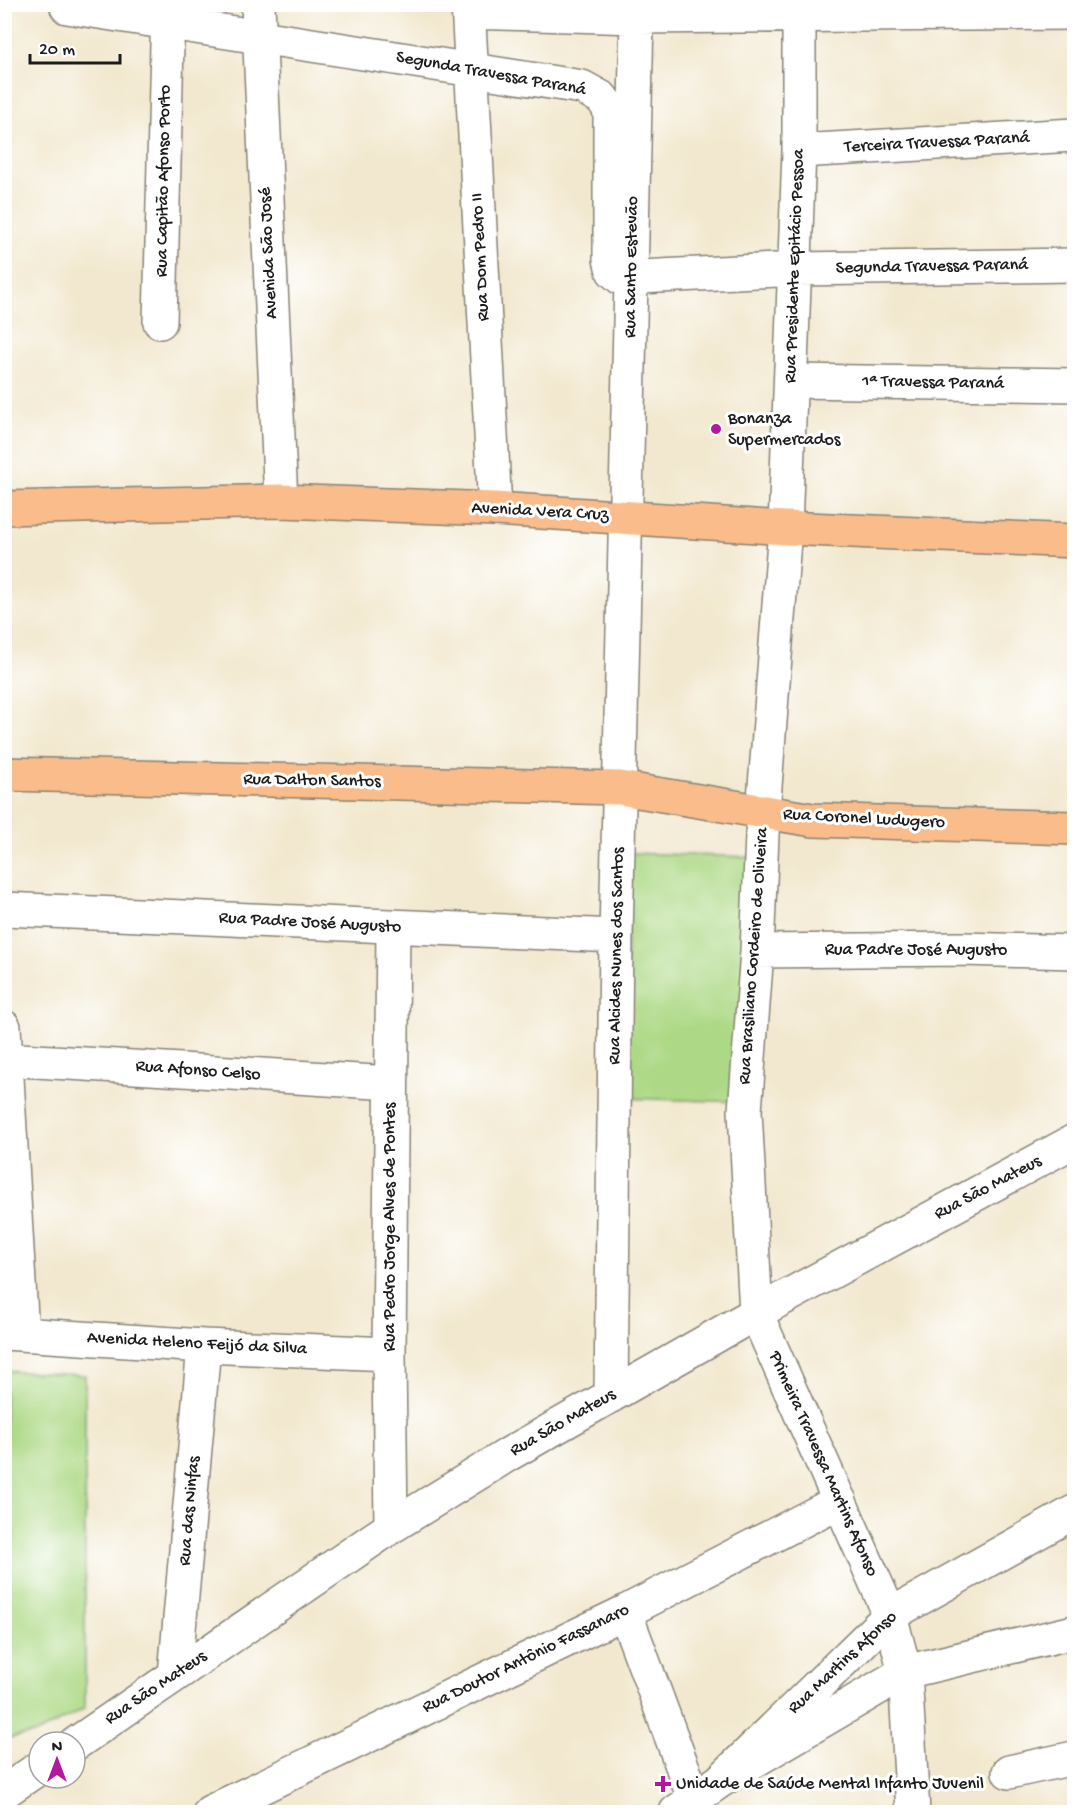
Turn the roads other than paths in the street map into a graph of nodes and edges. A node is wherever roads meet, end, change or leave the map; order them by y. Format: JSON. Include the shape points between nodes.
{"nodes":[{"id":1,"x":67,"y":7,"type":"dead end"},
{"id":2,"x":468,"y":8,"type":"edge"},
{"id":3,"x":931,"y":10,"type":"edge"},
{"id":4,"x":799,"y":11,"type":"edge"},
{"id":5,"x":168,"y":13,"type":"edge"},
{"id":6,"x":1074,"y":13,"type":"edge"},
{"id":7,"x":637,"y":17,"type":"junction"},
{"id":8,"x":258,"y":20,"type":"edge"},
{"id":9,"x":470,"y":68,"type":"junction"},
{"id":10,"x":1074,"y":135,"type":"edge"},
{"id":11,"x":799,"y":152,"type":"junction"},
{"id":12,"x":1074,"y":265,"type":"edge"},
{"id":13,"x":796,"y":269,"type":"junction"},
{"id":14,"x":633,"y":279,"type":"junction"},
{"id":15,"x":160,"y":321,"type":"dead end"},
{"id":16,"x":792,"y":381,"type":"junction"},
{"id":17,"x":1074,"y":385,"type":"edge"},
{"id":18,"x":281,"y":501,"type":"junction"},
{"id":19,"x":4,"y":508,"type":"edge"},
{"id":20,"x":495,"y":508,"type":"junction"},
{"id":21,"x":624,"y":517,"type":"junction"},
{"id":22,"x":785,"y":528,"type":"junction"},
{"id":23,"x":1074,"y":541,"type":"edge"},
{"id":24,"x":4,"y":774,"type":"edge"},
{"id":25,"x":620,"y":788,"type":"junction"},
{"id":26,"x":763,"y":812,"type":"junction"},
{"id":27,"x":1074,"y":828,"type":"edge"},
{"id":28,"x":4,"y":909,"type":"edge"},
{"id":29,"x":393,"y":927,"type":"junction"},
{"id":30,"x":616,"y":936,"type":"junction"},
{"id":31,"x":757,"y":951,"type":"junction"},
{"id":32,"x":1074,"y":952,"type":"edge"},
{"id":33,"x":4,"y":1026,"type":"edge"},
{"id":34,"x":5,"y":1059,"type":"edge"},
{"id":35,"x":391,"y":1083,"type":"junction"},
{"id":36,"x":1074,"y":1141,"type":"edge"},
{"id":37,"x":756,"y":1313,"type":"junction"},
{"id":38,"x":13,"y":1333,"type":"edge"},
{"id":39,"x":204,"y":1346,"type":"junction"},
{"id":40,"x":389,"y":1354,"type":"junction"},
{"id":41,"x":611,"y":1396,"type":"junction"},
{"id":42,"x":840,"y":1501,"type":"junction"},
{"id":43,"x":1074,"y":1512,"type":"edge"},
{"id":44,"x":391,"y":1527,"type":"junction"},
{"id":45,"x":625,"y":1612,"type":"junction"},
{"id":46,"x":890,"y":1615,"type":"junction"},
{"id":47,"x":1074,"y":1632,"type":"edge"},
{"id":48,"x":905,"y":1672,"type":"junction"},
{"id":49,"x":175,"y":1675,"type":"junction"},
{"id":50,"x":87,"y":1736,"type":"edge"},
{"id":51,"x":1074,"y":1758,"type":"edge"},
{"id":52,"x":1009,"y":1772,"type":"dead end"},
{"id":53,"x":27,"y":1776,"type":"edge"},
{"id":54,"x":4,"y":1792,"type":"edge"},
{"id":55,"x":697,"y":1797,"type":"edge"},
{"id":56,"x":215,"y":1811,"type":"edge"},
{"id":57,"x":913,"y":1812,"type":"edge"}],
"edges":[{"from":1,"to":5,"type":"street","name":"Segunda Travessa Paraná"},
{"from":2,"to":7,"type":"street"},
{"from":2,"to":9,"type":"street","name":"Rua Dom Pedro II"},
{"from":3,"to":4,"type":"street"},
{"from":3,"to":6,"type":"street"},
{"from":4,"to":7,"type":"street"},
{"from":4,"to":11,"type":"street","name":"Rua Presidente Epitácio Pessoa"},
{"from":5,"to":8,"type":"street","name":"Segunda Travessa Paraná"},
{"from":5,"to":15,"type":"street","name":"Rua Capitão Afonso Porto"},
{"from":7,"to":14,"type":"street","name":"Rua Santo Estevão"},
{"from":8,"to":9,"type":"street","name":"Segunda Travessa Paraná"},
{"from":8,"to":18,"type":"street","name":"Avenida São José"},
{"from":9,"to":14,"type":"street","name":"Segunda Travessa Paraná","via":[[582,87],[602,98],[610,110],[610,260],[613,272],[621,278]]},
{"from":9,"to":20,"type":"street","name":"Rua Dom Pedro II"},
{"from":10,"to":11,"type":"street","name":"Terceira Travessa Paraná"},
{"from":11,"to":13,"type":"street","name":"Rua Presidente Epitácio Pessoa"},
{"from":12,"to":13,"type":"street","name":"Segunda Travessa Paraná"},
{"from":13,"to":14,"type":"street","name":"Segunda Travessa Paraná"},
{"from":13,"to":16,"type":"street","name":"Rua Presidente Epitácio Pessoa"},
{"from":14,"to":21,"type":"street","name":"Rua Santo Estevão"},
{"from":16,"to":17,"type":"street","name":"1ª Travessa Paraná"},
{"from":16,"to":22,"type":"street","name":"Rua Presidente Epitácio Pessoa"},
{"from":18,"to":19,"type":"main road","name":"Avenida Vera Cruz"},
{"from":18,"to":20,"type":"main road","name":"Avenida Vera Cruz"},
{"from":20,"to":21,"type":"main road","name":"Avenida Vera Cruz"},
{"from":21,"to":22,"type":"main road","name":"Avenida Vera Cruz"},
{"from":21,"to":25,"type":"street","name":"Rua Alcides Nunes dos Santos"},
{"from":22,"to":23,"type":"main road","name":"Avenida Vera Cruz"},
{"from":22,"to":26,"type":"street","name":"Rua Brasiliano Cordeiro de Oliveira"},
{"from":24,"to":25,"type":"main road","name":"Rua Dalton Santos"},
{"from":25,"to":26,"type":"main road","name":"Rua Coronel Ludugero"},
{"from":25,"to":30,"type":"street","name":"Rua Alcides Nunes dos Santos"},
{"from":26,"to":27,"type":"main road","name":"Rua Coronel Ludugero","via":[[813,820]]},
{"from":26,"to":31,"type":"street","name":"Rua Brasiliano Cordeiro de Oliveira"},
{"from":28,"to":29,"type":"street","name":"Rua Padre José Augusto"},
{"from":29,"to":30,"type":"street","name":"Rua Padre José Augusto"},
{"from":29,"to":35,"type":"street","name":"Rua Pedro Jorge Alves de Pontes"},
{"from":30,"to":41,"type":"street","name":"Rua Alcides Nunes dos Santos"},
{"from":31,"to":32,"type":"street","name":"Rua Padre José Augusto"},
{"from":31,"to":37,"type":"street","name":"Rua Brasiliano Cordeiro de Oliveira","via":[[745,1111]]},
{"from":33,"to":34,"type":"street"},
{"from":34,"to":35,"type":"street","name":"Rua Afonso Celso"},
{"from":34,"to":38,"type":"street"},
{"from":35,"to":40,"type":"street","name":"Rua Pedro Jorge Alves de Pontes"},
{"from":36,"to":37,"type":"street","name":"Rua São Mateus"},
{"from":37,"to":41,"type":"street","name":"Rua São Mateus"},
{"from":37,"to":42,"type":"street","name":"Primeira Travessa Martins Afonso"},
{"from":38,"to":39,"type":"street","name":"Avenida Heleno Feijó da Silva"},
{"from":39,"to":40,"type":"street","name":"Avenida Heleno Feijó da Silva"},
{"from":39,"to":49,"type":"street","name":"Rua das Ninfas"},
{"from":40,"to":44,"type":"street","name":"Rua Pedro Jorge Alves de Pontes"},
{"from":41,"to":44,"type":"street","name":"Rua São Mateus"},
{"from":42,"to":45,"type":"street","name":"Rua Doutor Antônio Fassanaro"},
{"from":42,"to":46,"type":"street","name":"Primeira Travessa Martins Afonso"},
{"from":43,"to":46,"type":"street","name":"Rua Martins Afonso"},
{"from":44,"to":49,"type":"street","name":"Rua São Mateus"},
{"from":45,"to":55,"type":"street"},
{"from":45,"to":56,"type":"street","name":"Rua Doutor Antônio Fassanaro"},
{"from":46,"to":48,"type":"street","name":"Primeira Travessa Martins Afonso"},
{"from":46,"to":55,"type":"street","name":"Rua Martins Afonso"},
{"from":47,"to":48,"type":"street","name":"Rua Martins Afonso"},
{"from":48,"to":55,"type":"street","name":"Rua Martins Afonso"},
{"from":48,"to":57,"type":"street","name":"Primeira Travessa Martins Afonso"},
{"from":49,"to":50,"type":"street","name":"Rua São Mateus"},
{"from":51,"to":52,"type":"street"},
{"from":53,"to":54,"type":"street"}]}
